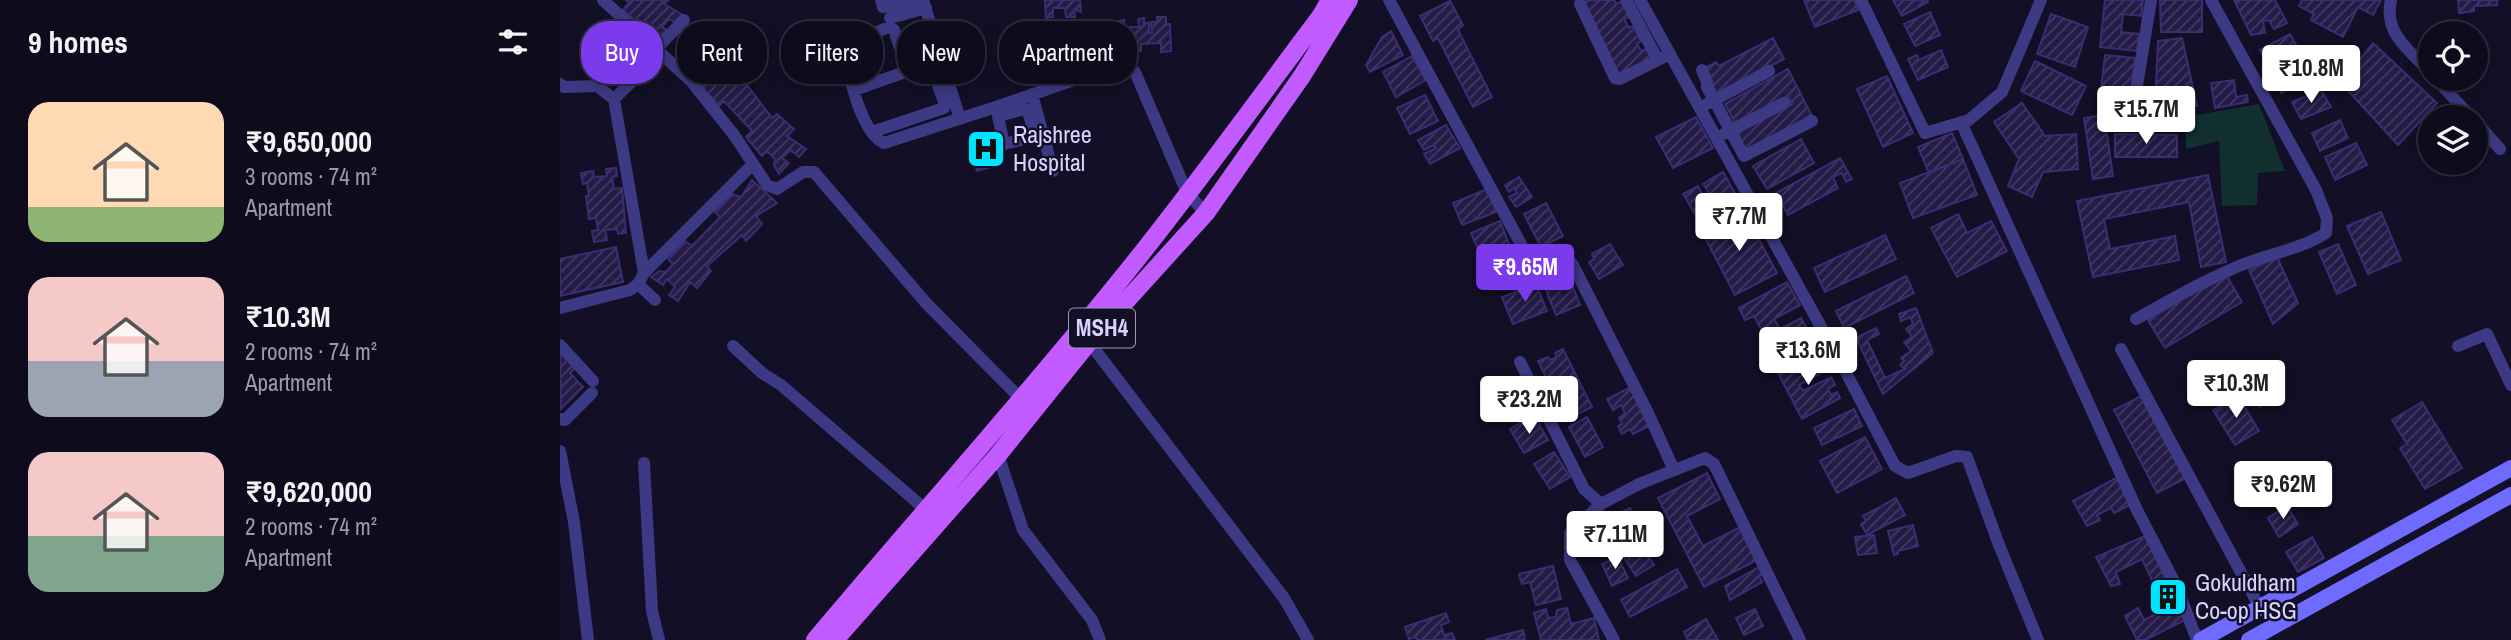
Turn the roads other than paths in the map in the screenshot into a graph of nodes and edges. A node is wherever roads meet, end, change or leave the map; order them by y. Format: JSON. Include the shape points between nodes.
{"nodes":[{"id":1,"x":603,"y":0,"type":"edge"},
{"id":2,"x":881,"y":0,"type":"edge"},
{"id":3,"x":914,"y":0,"type":"edge"},
{"id":4,"x":1330,"y":0,"type":"edge"},
{"id":5,"x":1349,"y":0,"type":"edge"},
{"id":6,"x":1389,"y":0,"type":"edge"},
{"id":7,"x":1626,"y":0,"type":"edge"},
{"id":8,"x":1640,"y":0,"type":"edge"},
{"id":9,"x":1861,"y":0,"type":"edge"},
{"id":10,"x":2040,"y":0,"type":"edge"},
{"id":11,"x":2151,"y":0,"type":"edge"},
{"id":12,"x":2211,"y":0,"type":"edge"},
{"id":13,"x":2391,"y":0,"type":"edge"},
{"id":14,"x":924,"y":4,"type":"edge"},
{"id":15,"x":1580,"y":4,"type":"dead end"},
{"id":16,"x":901,"y":10,"type":"junction"},
{"id":17,"x":1642,"y":17,"type":"junction"},
{"id":18,"x":890,"y":18,"type":"dead end"},
{"id":19,"x":684,"y":20,"type":"dead end"},
{"id":20,"x":626,"y":21,"type":"edge"},
{"id":21,"x":897,"y":39,"type":"edge"},
{"id":22,"x":663,"y":46,"type":"edge"},
{"id":23,"x":663,"y":55,"type":"edge"},
{"id":24,"x":1664,"y":57,"type":"junction"},
{"id":25,"x":2418,"y":59,"type":"edge"},
{"id":26,"x":1702,"y":70,"type":"dead end"},
{"id":27,"x":1769,"y":71,"type":"dead end"},
{"id":28,"x":897,"y":75,"type":"edge"},
{"id":29,"x":560,"y":84,"type":"edge"},
{"id":30,"x":628,"y":84,"type":"edge"},
{"id":31,"x":937,"y":84,"type":"edge"},
{"id":32,"x":854,"y":90,"type":"junction"},
{"id":33,"x":2447,"y":91,"type":"edge"},
{"id":34,"x":1032,"y":94,"type":"junction"},
{"id":35,"x":614,"y":99,"type":"junction"},
{"id":36,"x":1713,"y":100,"type":"junction"},
{"id":37,"x":1784,"y":103,"type":"dead end"},
{"id":38,"x":2134,"y":104,"type":"dead end"},
{"id":39,"x":2460,"y":105,"type":"edge"},
{"id":40,"x":1700,"y":108,"type":"junction"},
{"id":41,"x":997,"y":112,"type":"junction"},
{"id":42,"x":960,"y":119,"type":"junction"},
{"id":43,"x":1035,"y":120,"type":"junction"},
{"id":44,"x":1812,"y":121,"type":"dead end"},
{"id":45,"x":1961,"y":122,"type":"junction"},
{"id":46,"x":1730,"y":131,"type":"junction"},
{"id":47,"x":872,"y":132,"type":"junction"},
{"id":48,"x":2488,"y":136,"type":"edge"},
{"id":49,"x":1718,"y":138,"type":"junction"},
{"id":50,"x":2500,"y":149,"type":"dead end"},
{"id":51,"x":753,"y":164,"type":"junction"},
{"id":52,"x":1053,"y":171,"type":"dead end"},
{"id":53,"x":1187,"y":193,"type":"junction"},
{"id":54,"x":1206,"y":212,"type":"junction"},
{"id":55,"x":641,"y":278,"type":"junction"},
{"id":56,"x":655,"y":300,"type":"dead end"},
{"id":57,"x":560,"y":308,"type":"edge"},
{"id":58,"x":2136,"y":319,"type":"dead end"},
{"id":59,"x":1089,"y":342,"type":"junction"},
{"id":60,"x":560,"y":345,"type":"edge"},
{"id":61,"x":733,"y":346,"type":"dead end"},
{"id":62,"x":2458,"y":346,"type":"dead end"},
{"id":63,"x":2121,"y":349,"type":"dead end"},
{"id":64,"x":1520,"y":362,"type":"dead end"},
{"id":65,"x":2511,"y":384,"type":"edge"},
{"id":66,"x":1027,"y":404,"type":"junction"},
{"id":67,"x":560,"y":419,"type":"edge"},
{"id":68,"x":999,"y":445,"type":"junction"},
{"id":69,"x":560,"y":451,"type":"edge"},
{"id":70,"x":643,"y":463,"type":"dead end"},
{"id":71,"x":2511,"y":468,"type":"edge"},
{"id":72,"x":1674,"y":470,"type":"junction"},
{"id":73,"x":2511,"y":495,"type":"edge"},
{"id":74,"x":1601,"y":504,"type":"junction"},
{"id":75,"x":925,"y":509,"type":"junction"},
{"id":76,"x":2259,"y":606,"type":"junction"},
{"id":77,"x":588,"y":640,"type":"edge"},
{"id":78,"x":659,"y":640,"type":"edge"},
{"id":79,"x":815,"y":640,"type":"edge"},
{"id":80,"x":835,"y":640,"type":"edge"},
{"id":81,"x":1100,"y":640,"type":"edge"},
{"id":82,"x":1308,"y":640,"type":"edge"},
{"id":83,"x":1614,"y":640,"type":"edge"},
{"id":84,"x":1800,"y":640,"type":"edge"},
{"id":85,"x":2038,"y":640,"type":"edge"},
{"id":86,"x":2199,"y":640,"type":"edge"},
{"id":87,"x":2249,"y":640,"type":"edge"}],
"edges":[{"from":1,"to":20,"type":"street"},
{"from":2,"to":16,"type":"street","via":[[885,8]]},
{"from":3,"to":16,"type":"street"},
{"from":4,"to":53,"type":"main road","number":"MSH4"},
{"from":5,"to":54,"type":"main road","number":"MSH4","via":[[1302,76]]},
{"from":6,"to":72,"type":"street","via":[[1529,259],[1536,264],[1567,257],[1573,265]]},
{"from":7,"to":17,"type":"street"},
{"from":8,"to":17,"type":"street"},
{"from":9,"to":45,"type":"street","via":[[1925,133]]},
{"from":10,"to":45,"type":"street","via":[[2002,92]]},
{"from":11,"to":38,"type":"street"},
{"from":12,"to":58,"type":"street","via":[[2316,190],[2327,218],[2326,233],[2315,241],[2241,265]]},
{"from":13,"to":25,"type":"street","via":[[2392,31]]},
{"from":14,"to":16,"type":"street"},
{"from":14,"to":42,"type":"street"},
{"from":15,"to":24,"type":"street","via":[[1615,78]]},
{"from":16,"to":18,"type":"street"},
{"from":17,"to":24,"type":"street"},
{"from":19,"to":22,"type":"street"},
{"from":21,"to":32,"type":"street","via":[[889,27],[847,44],[843,51]]},
{"from":23,"to":51,"type":"street","via":[[691,80]]},
{"from":24,"to":40,"type":"street"},
{"from":26,"to":36,"type":"street"},
{"from":27,"to":36,"type":"street"},
{"from":28,"to":32,"type":"street"},
{"from":29,"to":35,"type":"street","via":[[597,86]]},
{"from":30,"to":35,"type":"street"},
{"from":31,"to":47,"type":"street","via":[[944,108]]},
{"from":32,"to":47,"type":"street"},
{"from":33,"to":39,"type":"street"},
{"from":34,"to":41,"type":"street"},
{"from":34,"to":43,"type":"street"},
{"from":34,"to":53,"type":"street","via":[[1085,76],[1124,68],[1135,72]]},
{"from":35,"to":55,"type":"street"},
{"from":36,"to":40,"type":"street"},
{"from":36,"to":46,"type":"street"},
{"from":37,"to":46,"type":"street"},
{"from":40,"to":49,"type":"street"},
{"from":41,"to":42,"type":"street"},
{"from":41,"to":43,"type":"street","via":[[1025,109]]},
{"from":41,"to":43,"type":"street","via":[[1004,144],[1033,137]]},
{"from":42,"to":47,"type":"street","via":[[884,143]]},
{"from":43,"to":52,"type":"street"},
{"from":44,"to":46,"type":"street","via":[[1748,156]]},
{"from":45,"to":86,"type":"street"},
{"from":46,"to":49,"type":"street"},
{"from":48,"to":50,"type":"street"},
{"from":49,"to":85,"type":"street","via":[[1895,466],[1908,472],[1956,456],[1967,457]]},
{"from":51,"to":55,"type":"street"},
{"from":51,"to":66,"type":"street","via":[[767,185],[778,189],[803,172],[814,172],[926,303]]},
{"from":53,"to":54,"type":"street"},
{"from":53,"to":66,"type":"main road","number":"MSH4"},
{"from":54,"to":59,"type":"main road","number":"MSH4"},
{"from":55,"to":56,"type":"street"},
{"from":55,"to":57,"type":"street","via":[[630,290]]},
{"from":59,"to":66,"type":"main road","number":"MSH4"},
{"from":59,"to":82,"type":"street","via":[[1284,598]]},
{"from":60,"to":67,"type":"street","via":[[593,387],[565,420]]},
{"from":61,"to":75,"type":"street"},
{"from":62,"to":65,"type":"street","via":[[2487,334]]},
{"from":63,"to":76,"type":"street"},
{"from":64,"to":74,"type":"street","via":[[1584,489]]},
{"from":66,"to":68,"type":"main road","number":"MSH4"},
{"from":68,"to":75,"type":"main road","number":"MSH4"},
{"from":68,"to":80,"type":"main road","number":"MSH4"},
{"from":68,"to":81,"type":"street","via":[[1023,530],[1092,620]]},
{"from":69,"to":77,"type":"street"},
{"from":70,"to":78,"type":"street","via":[[652,611]]},
{"from":71,"to":76,"type":"main road"},
{"from":72,"to":74,"type":"street"},
{"from":72,"to":84,"type":"street","via":[[1705,458],[1714,464]]},
{"from":73,"to":87,"type":"main road"},
{"from":74,"to":83,"type":"street","via":[[1570,533],[1570,560]]},
{"from":75,"to":79,"type":"main road","number":"MSH4"},
{"from":76,"to":86,"type":"main road"}]}
